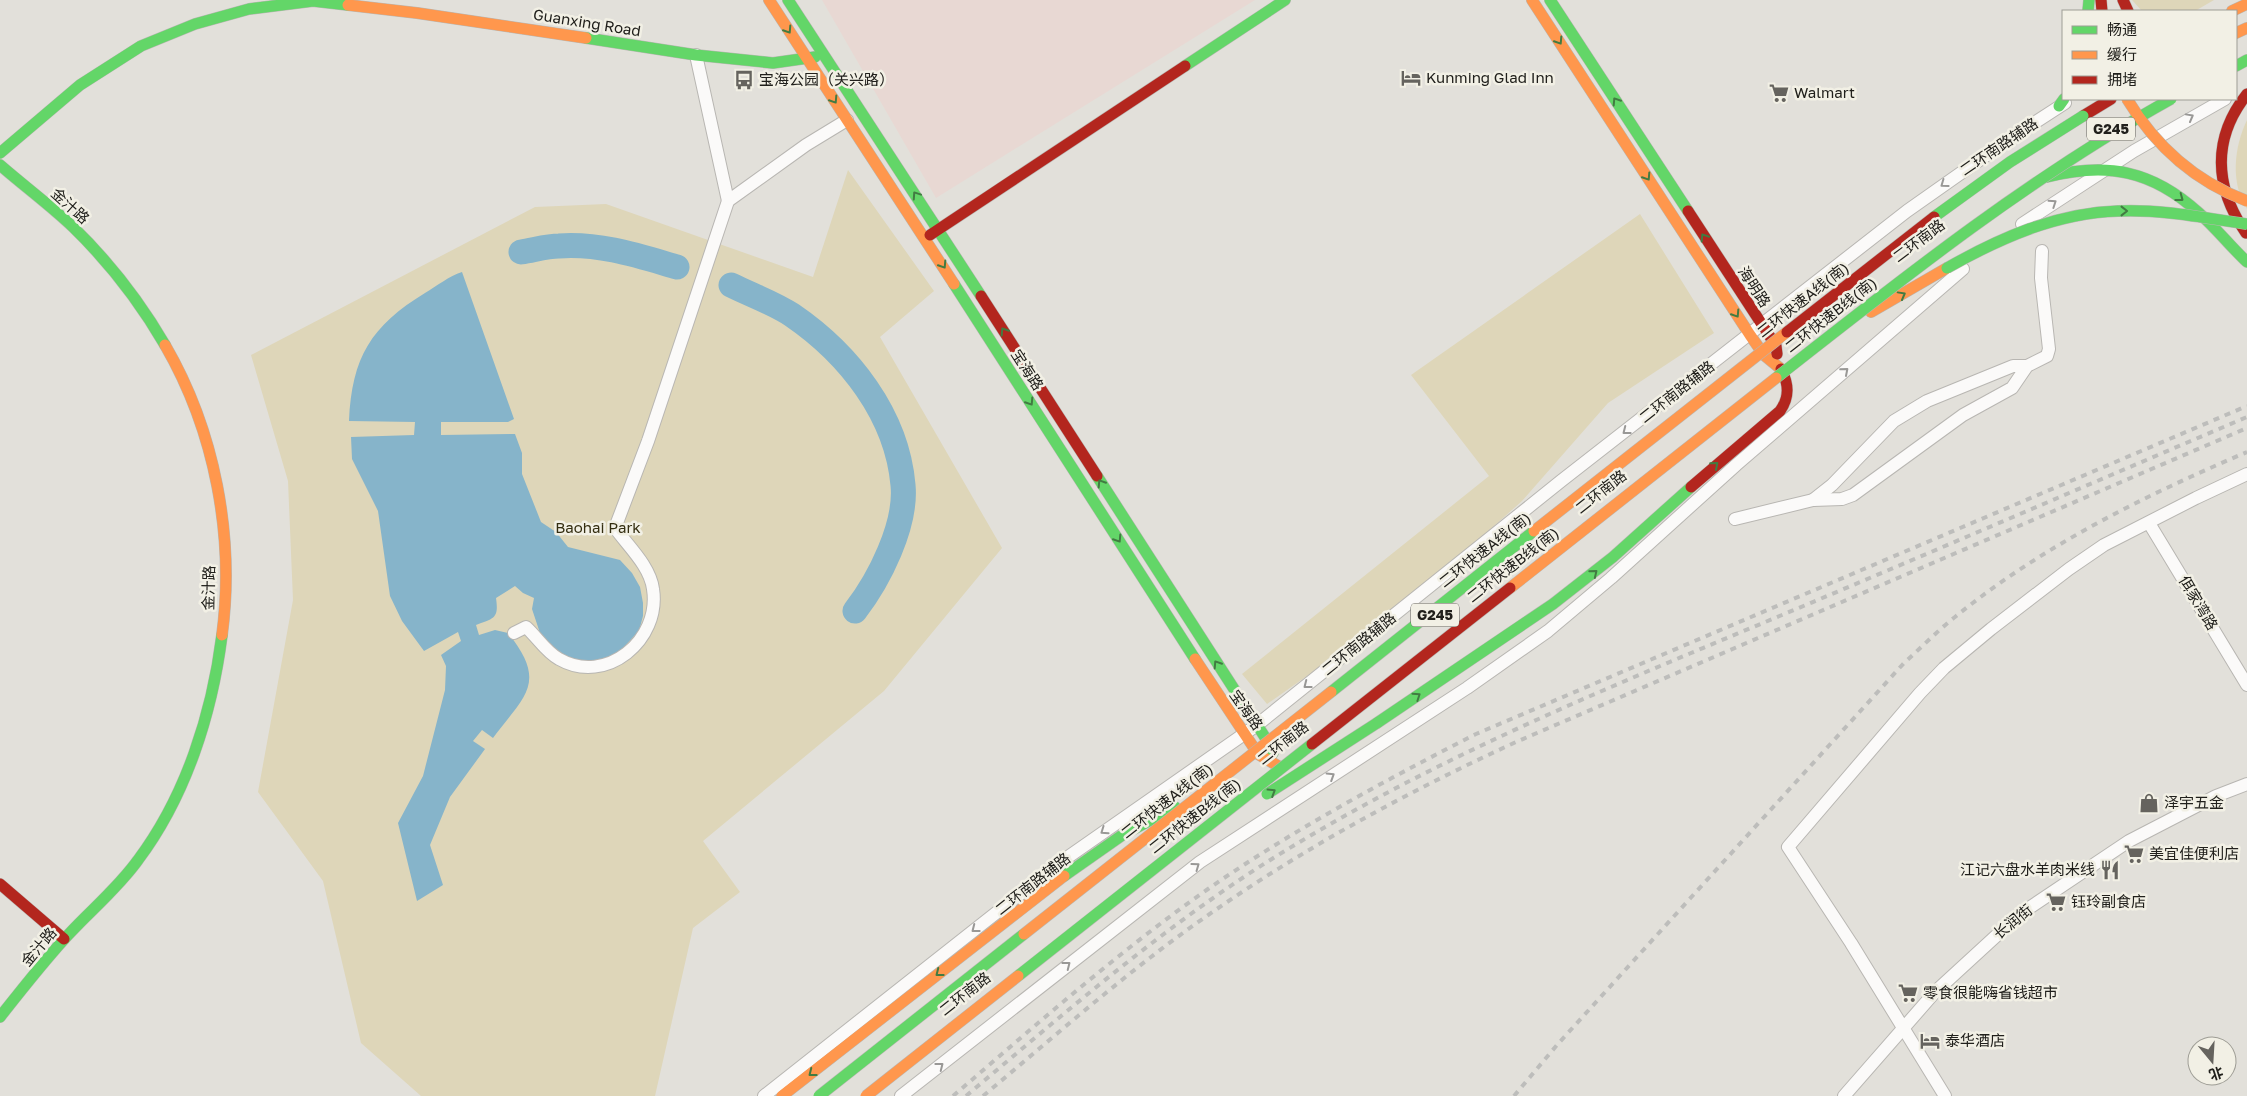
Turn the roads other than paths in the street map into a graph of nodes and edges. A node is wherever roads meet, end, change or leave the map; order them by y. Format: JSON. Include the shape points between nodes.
{"nodes":[{"id":1,"x":769,"y":0,"type":"edge"},
{"id":2,"x":788,"y":0,"type":"edge"},
{"id":3,"x":1285,"y":0,"type":"edge"},
{"id":4,"x":1532,"y":0,"type":"edge"},
{"id":5,"x":1550,"y":0,"type":"edge"},
{"id":6,"x":2247,"y":4,"type":"edge"},
{"id":7,"x":2234,"y":10,"type":"edge"},
{"id":8,"x":696,"y":54,"type":"junction"},
{"id":9,"x":823,"y":55,"type":"junction"},
{"id":10,"x":807,"y":60,"type":"junction"},
{"id":11,"x":2247,"y":94,"type":"edge"},
{"id":12,"x":2108,"y":100,"type":"edge"},
{"id":13,"x":2116,"y":100,"type":"edge"},
{"id":14,"x":2128,"y":100,"type":"edge"},
{"id":15,"x":2161,"y":100,"type":"edge"},
{"id":16,"x":2169,"y":100,"type":"edge"},
{"id":17,"x":2223,"y":100,"type":"edge"},
{"id":18,"x":2062,"y":103,"type":"edge"},
{"id":19,"x":847,"y":120,"type":"junction"},
{"id":20,"x":0,"y":153,"type":"edge"},
{"id":21,"x":0,"y":165,"type":"edge"},
{"id":22,"x":2106,"y":168,"type":"junction"},
{"id":23,"x":728,"y":201,"type":"junction"},
{"id":24,"x":2247,"y":201,"type":"edge"},
{"id":25,"x":1990,"y":208,"type":"junction"},
{"id":26,"x":2247,"y":224,"type":"edge"},
{"id":27,"x":939,"y":230,"type":"junction"},
{"id":28,"x":2247,"y":234,"type":"edge"},
{"id":29,"x":926,"y":238,"type":"junction"},
{"id":30,"x":2042,"y":251,"type":"dead end"},
{"id":31,"x":1716,"y":256,"type":"junction"},
{"id":32,"x":2247,"y":262,"type":"edge"},
{"id":33,"x":1703,"y":264,"type":"junction"},
{"id":34,"x":1762,"y":326,"type":"junction"},
{"id":35,"x":1750,"y":335,"type":"junction"},
{"id":36,"x":1776,"y":346,"type":"junction"},
{"id":37,"x":1764,"y":356,"type":"junction"},
{"id":38,"x":1801,"y":358,"type":"junction"},
{"id":39,"x":2027,"y":366,"type":"junction"},
{"id":40,"x":1781,"y":369,"type":"junction"},
{"id":41,"x":1805,"y":406,"type":"junction"},
{"id":42,"x":2247,"y":474,"type":"edge"},
{"id":43,"x":1813,"y":500,"type":"junction"},
{"id":44,"x":1735,"y":519,"type":"dead end"},
{"id":45,"x":2149,"y":523,"type":"junction"},
{"id":46,"x":514,"y":633,"type":"dead end"},
{"id":47,"x":2247,"y":685,"type":"edge"},
{"id":48,"x":1257,"y":725,"type":"junction"},
{"id":49,"x":1244,"y":734,"type":"junction"},
{"id":50,"x":1270,"y":745,"type":"junction"},
{"id":51,"x":1258,"y":754,"type":"junction"},
{"id":52,"x":1278,"y":766,"type":"junction"},
{"id":53,"x":2247,"y":784,"type":"edge"},
{"id":54,"x":1299,"y":796,"type":"junction"},
{"id":55,"x":0,"y":884,"type":"edge"},
{"id":56,"x":1130,"y":887,"type":"junction"},
{"id":57,"x":64,"y":939,"type":"junction"},
{"id":58,"x":0,"y":1017,"type":"edge"},
{"id":59,"x":1902,"y":1029,"type":"junction"},
{"id":60,"x":764,"y":1096,"type":"edge"},
{"id":61,"x":782,"y":1096,"type":"edge"},
{"id":62,"x":819,"y":1096,"type":"edge"},
{"id":63,"x":826,"y":1096,"type":"edge"},
{"id":64,"x":860,"y":1096,"type":"edge"},
{"id":65,"x":866,"y":1096,"type":"edge"},
{"id":66,"x":901,"y":1096,"type":"edge"},
{"id":67,"x":1844,"y":1096,"type":"edge"},
{"id":68,"x":1945,"y":1096,"type":"edge"}],
"edges":[{"from":1,"to":10,"type":"main road","name":"宝海路","one_way":true},
{"from":2,"to":9,"type":"main road","name":"宝海路"},
{"from":3,"to":27,"type":"main road"},
{"from":4,"to":33,"type":"main road","name":"海明路","one_way":true},
{"from":31,"to":5,"type":"main road","name":"海明路","one_way":true},
{"from":6,"to":7,"type":"main road"},
{"from":8,"to":10,"type":"main road","name":"Guanxing Road","via":[[773,63]]},
{"from":8,"to":20,"type":"main road","name":"Guanxing Road","via":[[313,1],[249,9],[195,24],[140,46],[80,85]]},
{"from":8,"to":23,"type":"street"},
{"from":9,"to":10,"type":"main road","name":"Guanxing Road"},
{"from":27,"to":9,"type":"main road","name":"宝海路","one_way":true},
{"from":10,"to":19,"type":"main road","name":"宝海路","one_way":true},
{"from":11,"to":28,"type":"main road","via":[[2227,126],[2222,172],[2230,210]]},
{"from":12,"to":62,"type":"main road","name":"二环快速A线(南)","bridge":true,"via":[[2010,162],[1902,241]]},
{"from":13,"to":36,"type":"main road","name":"二环南路","number":"G245","via":[[1944,215]]},
{"from":14,"to":24,"type":"main road","bridge":true,"via":[[2159,145],[2179,164],[2218,190]]},
{"from":15,"to":25,"type":"main road","name":"二环南路","number":"G245","via":[[2060,160]]},
{"from":16,"to":38,"type":"main road","name":"二环快速B线(南)","bridge":true,"via":[[2091,145],[1992,210]]},
{"from":22,"to":17,"type":"street","one_way":true},
{"from":18,"to":34,"type":"street","name":"二环南路辅路","one_way":true,"via":[[1955,176]]},
{"from":19,"to":23,"type":"street"},
{"from":19,"to":29,"type":"main road","name":"宝海路"},
{"from":21,"to":57,"type":"main road","name":"金汁路","via":[[71,225],[112,268],[171,355],[198,418],[216,480],[224,532],[225,582],[218,655],[205,718],[187,771],[138,860]]},
{"from":22,"to":25,"type":"main road","via":[[2084,168],[2048,177]]},
{"from":22,"to":32,"type":"main road","one_way":true,"via":[[2135,173],[2166,188],[2198,212]]},
{"from":41,"to":22,"type":"street","one_way":true,"via":[[1972,262],[2033,216]]},
{"from":23,"to":46,"type":"street","via":[[648,441],[615,528],[643,565],[653,588],[653,613],[644,634],[631,652],[617,660],[600,666],[582,666],[558,659],[526,627]]},
{"from":25,"to":40,"type":"main road","name":"二环南路","number":"G245"},
{"from":38,"to":26,"type":"main road","one_way":true,"bridge":true,"via":[[1843,329],[1970,254],[2013,233],[2041,224],[2074,216],[2127,211],[2160,212]]},
{"from":27,"to":29,"type":"main road"},
{"from":48,"to":27,"type":"main road","name":"宝海路","one_way":true},
{"from":29,"to":49,"type":"main road","name":"宝海路","one_way":true},
{"from":30,"to":39,"type":"street","via":[[2041,278],[2049,349],[2047,356]]},
{"from":31,"to":33,"type":"main road","via":[[1713,264]]},
{"from":31,"to":34,"type":"main road","name":"海明路"},
{"from":33,"to":35,"type":"main road","name":"海明路","one_way":true},
{"from":34,"to":35,"type":"street","name":"二环南路辅路"},
{"from":34,"to":36,"type":"main road","name":"海明路"},
{"from":35,"to":37,"type":"main road","name":"海明路"},
{"from":35,"to":48,"type":"street","name":"二环南路辅路","one_way":true},
{"from":36,"to":37,"type":"main road","name":"二环南路","number":"G245"},
{"from":36,"to":40,"type":"main road","name":"海明路"},
{"from":37,"to":40,"type":"main road","name":"海明路"},
{"from":37,"to":50,"type":"main road","name":"二环南路","number":"G245"},
{"from":38,"to":56,"type":"main road","name":"二环快速B线(南)","bridge":true},
{"from":39,"to":43,"type":"street","via":[[2013,366],[1927,401],[1894,421]]},
{"from":39,"to":43,"type":"street","via":[[2012,388],[1963,415],[1852,495],[1842,499]]},
{"from":40,"to":41,"type":"street"},
{"from":40,"to":52,"type":"main road","name":"二环南路","number":"G245"},
{"from":56,"to":40,"type":"main road","one_way":true,"bridge":true,"via":[[1555,603],[1607,562],[1774,417],[1788,394]]},
{"from":54,"to":41,"type":"street","one_way":true,"via":[[1467,688],[1548,631]]},
{"from":42,"to":45,"type":"street"},
{"from":43,"to":44,"type":"street"},
{"from":45,"to":47,"type":"street","name":"佴家湾路"},
{"from":45,"to":59,"type":"street","via":[[2104,545],[2069,569],[1944,668],[1788,847]]},
{"from":48,"to":49,"type":"street","name":"二环南路辅路"},
{"from":48,"to":50,"type":"main road","name":"宝海路"},
{"from":49,"to":51,"type":"main road","name":"宝海路"},
{"from":49,"to":60,"type":"street","name":"二环南路辅路","one_way":true,"via":[[1058,864]]},
{"from":50,"to":51,"type":"main road","name":"二环南路","number":"G245"},
{"from":50,"to":52,"type":"main road","name":"宝海路"},
{"from":51,"to":52,"type":"main road","name":"宝海路"},
{"from":51,"to":61,"type":"main road","one_way":true,"via":[[1218,782],[1108,844],[1060,878]]},
{"from":51,"to":63,"type":"main road","name":"二环南路","number":"G245"},
{"from":52,"to":54,"type":"street"},
{"from":52,"to":64,"type":"main road","name":"二环南路","number":"G245"},
{"from":53,"to":59,"type":"street","name":"长润街","via":[[2216,796],[2129,841],[2020,914],[1944,983]]},
{"from":66,"to":54,"type":"street","one_way":true,"via":[[1163,889]]},
{"from":55,"to":57,"type":"main road"},
{"from":56,"to":65,"type":"main road","name":"二环快速B线(南)","bridge":true},
{"from":57,"to":58,"type":"main road","name":"金汁路"},
{"from":59,"to":67,"type":"street","name":"长润街"},
{"from":59,"to":68,"type":"street"}]}
